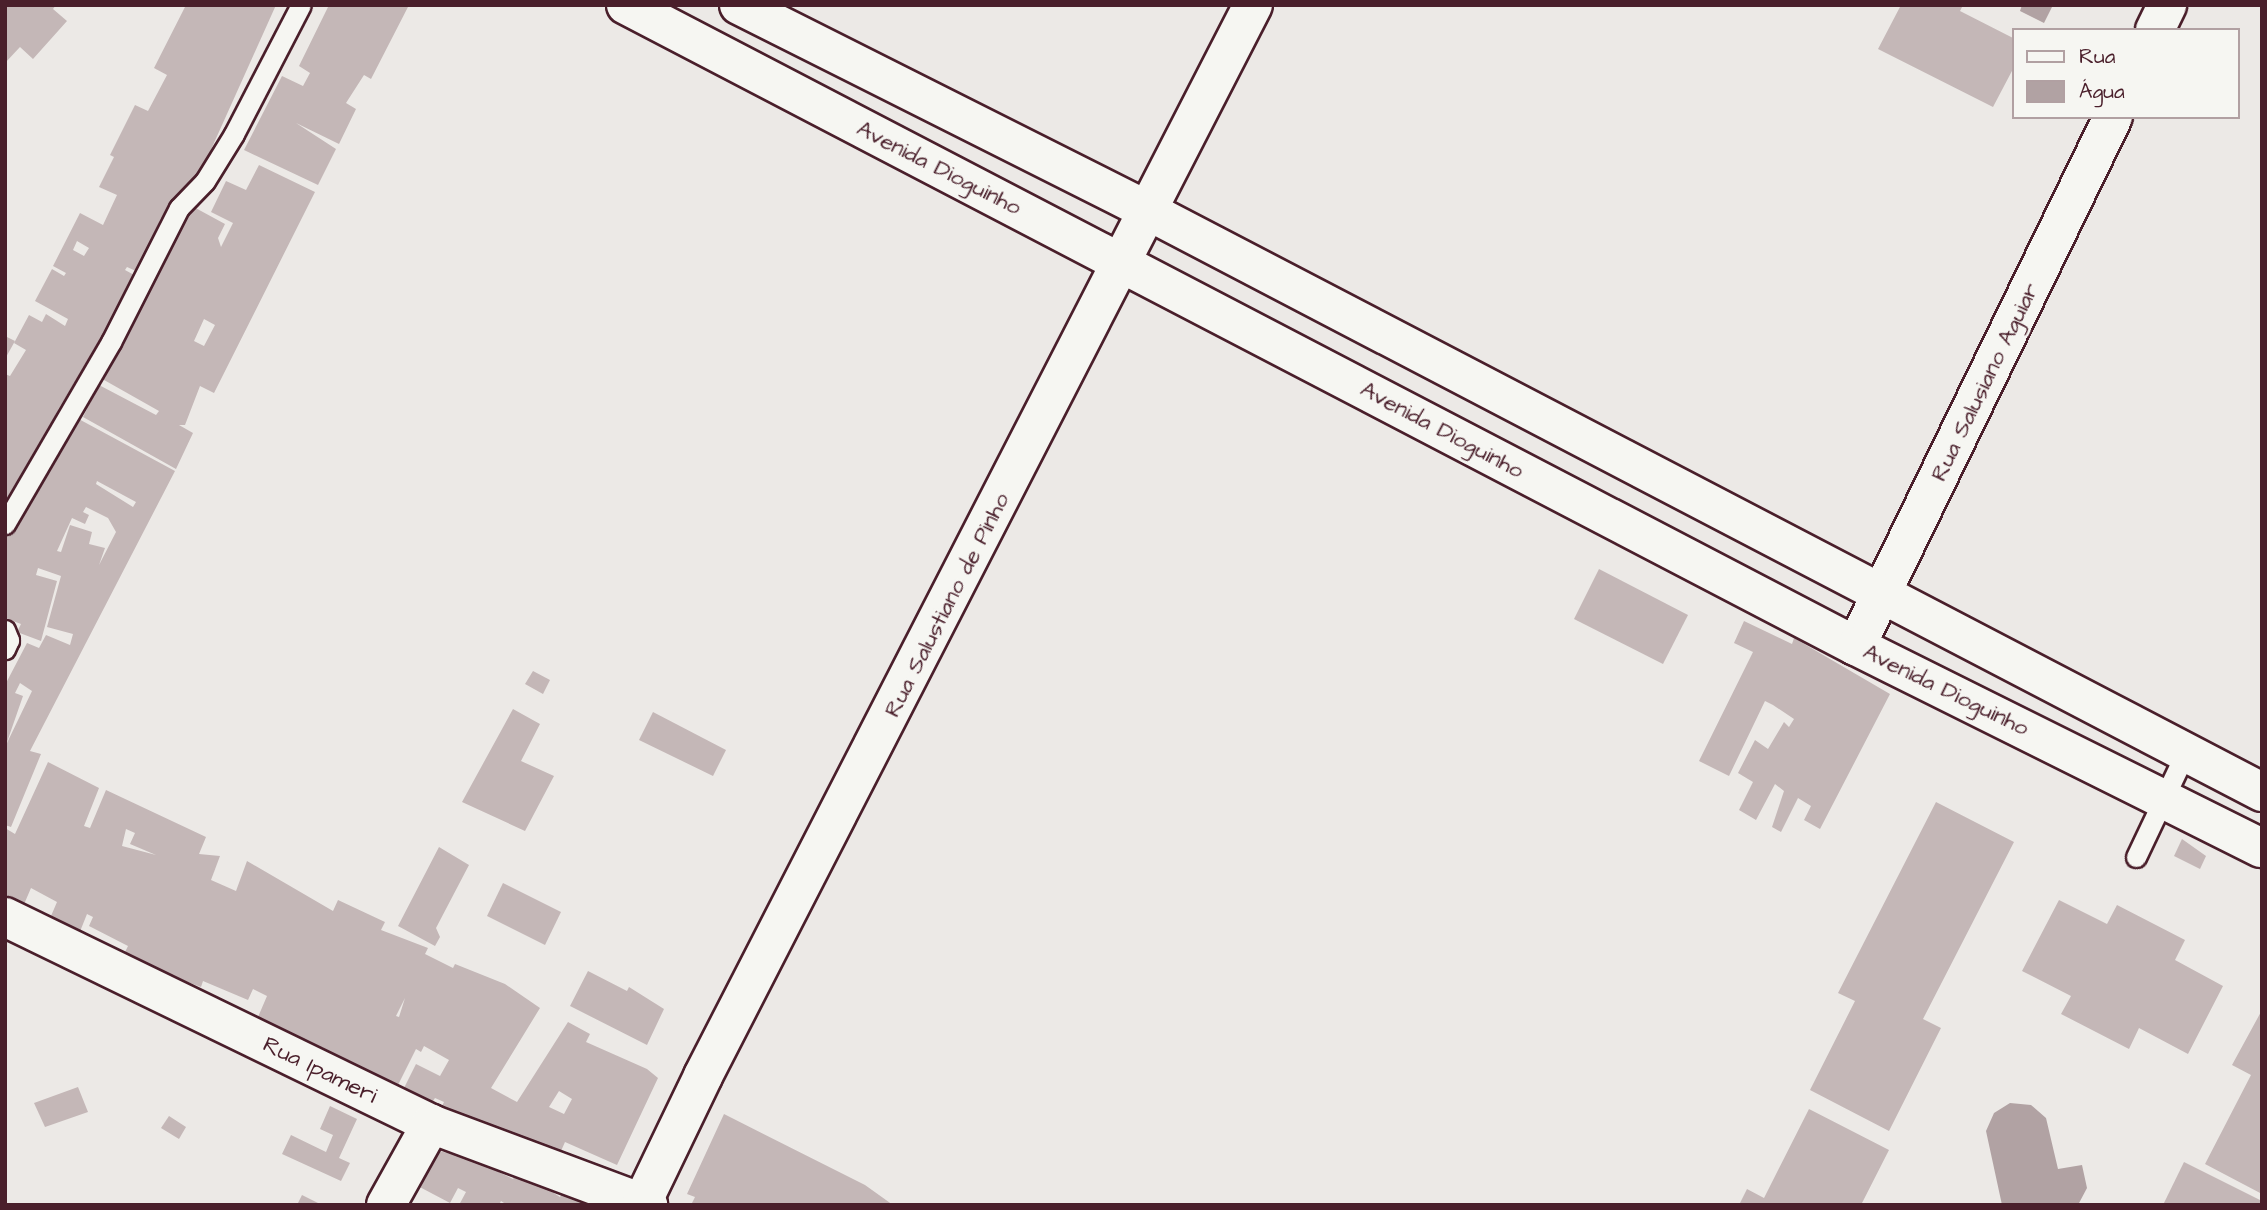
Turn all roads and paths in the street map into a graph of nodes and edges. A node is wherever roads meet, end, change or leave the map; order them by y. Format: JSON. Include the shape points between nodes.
{"nodes":[{"id":1,"x":301,"y":5,"type":"edge"},
{"id":2,"x":626,"y":5,"type":"edge"},
{"id":3,"x":739,"y":5,"type":"edge"},
{"id":4,"x":1253,"y":5,"type":"edge"},
{"id":5,"x":2167,"y":5,"type":"edge"},
{"id":6,"x":2156,"y":28,"type":"edge"},
{"id":7,"x":2112,"y":119,"type":"edge"},
{"id":8,"x":1150,"y":212,"type":"junction"},
{"id":9,"x":1124,"y":264,"type":"junction"},
{"id":10,"x":5,"y":524,"type":"edge"},
{"id":11,"x":1882,"y":594,"type":"junction"},
{"id":12,"x":5,"y":630,"type":"edge"},
{"id":13,"x":1856,"y":646,"type":"junction"},
{"id":14,"x":5,"y":649,"type":"edge"},
{"id":15,"x":2186,"y":754,"type":"junction"},
{"id":16,"x":2262,"y":792,"type":"edge"},
{"id":17,"x":2162,"y":798,"type":"junction"},
{"id":18,"x":2262,"y":848,"type":"edge"},
{"id":19,"x":2136,"y":857,"type":"dead end"},
{"id":20,"x":5,"y":917,"type":"edge"},
{"id":21,"x":431,"y":1124,"type":"junction"},
{"id":22,"x":644,"y":1204,"type":"edge"},
{"id":23,"x":386,"y":1205,"type":"edge"}],
"edges":[{"from":1,"to":10,"type":"lane","via":[[234,134],[205,181],[179,208],[111,342]]},
{"from":2,"to":9,"type":"main road","name":"Avenida Dioguinho"},
{"from":3,"to":8,"type":"main road"},
{"from":4,"to":8,"type":"main road","name":"Rua Salustiano de Pinho"},
{"from":5,"to":6,"type":"main road"},
{"from":7,"to":11,"type":"main road","name":"Rua Salusiano Aguiar"},
{"from":8,"to":9,"type":"main road","name":"Rua Salustiano de Pinho"},
{"from":8,"to":11,"type":"main road"},
{"from":9,"to":13,"type":"main road","name":"Avenida Dioguinho"},
{"from":9,"to":22,"type":"main road","name":"Rua Salustiano de Pinho","via":[[703,1076]]},
{"from":11,"to":13,"type":"main road","name":"Rua Salusiano Aguiar"},
{"from":11,"to":15,"type":"main road"},
{"from":12,"to":14,"type":"lane","via":[[9,640]]},
{"from":13,"to":17,"type":"main road","name":"Avenida Dioguinho"},
{"from":15,"to":16,"type":"main road"},
{"from":15,"to":17,"type":"lane"},
{"from":17,"to":18,"type":"main road","name":"Avenida Dioguinho"},
{"from":17,"to":19,"type":"lane"},
{"from":20,"to":21,"type":"main road","name":"Rua Ipameri"},
{"from":21,"to":22,"type":"main road","name":"Rua Ipameri"},
{"from":21,"to":23,"type":"main road"}]}
